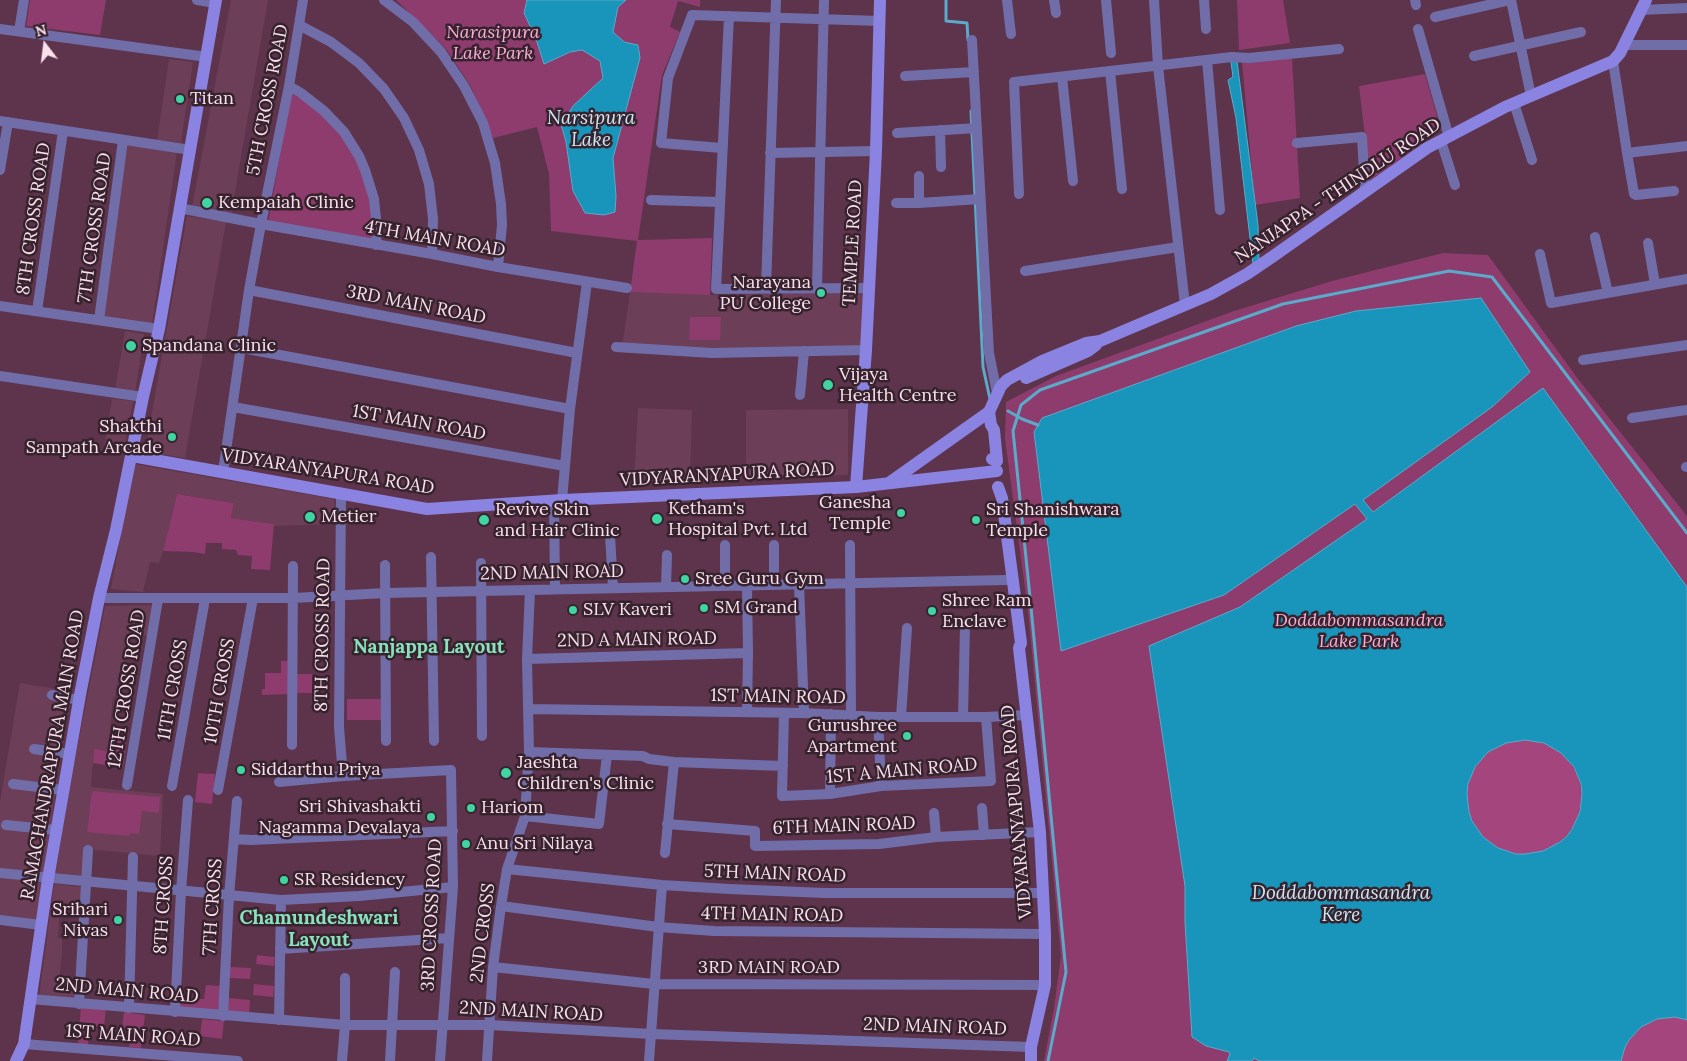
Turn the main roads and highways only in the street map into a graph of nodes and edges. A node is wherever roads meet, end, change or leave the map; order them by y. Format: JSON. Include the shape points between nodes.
{"nodes":[{"id":1,"x":880,"y":0,"type":"edge"},
{"id":2,"x":216,"y":2,"type":"edge"},
{"id":3,"x":1643,"y":5,"type":"edge"},
{"id":4,"x":990,"y":418,"type":"junction"},
{"id":5,"x":132,"y":456,"type":"junction"},
{"id":6,"x":994,"y":465,"type":"junction"},
{"id":7,"x":887,"y":484,"type":"junction"},
{"id":8,"x":856,"y":487,"type":"junction"},
{"id":9,"x":998,"y":487,"type":"junction"},
{"id":10,"x":1019,"y":648,"type":"junction"},
{"id":11,"x":16,"y":1061,"type":"edge"},
{"id":12,"x":1031,"y":1061,"type":"edge"}],
"edges":[{"from":1,"to":8,"type":"main road","name":"TEMPLE ROAD","via":[[876,151]]},
{"from":2,"to":5,"type":"main road","via":[[159,329]]},
{"from":3,"to":4,"type":"main road","name":"NANJAPPA - THINDLU ROAD","via":[[1613,61],[1514,103],[1427,148],[1247,274],[1211,294],[1100,342],[1088,351],[997,393]]},
{"from":4,"to":6,"type":"main road","via":[[997,461]]},
{"from":4,"to":7,"type":"main road"},
{"from":5,"to":8,"type":"main road","name":"VIDYARANYAPURA ROAD","via":[[427,509]]},
{"from":5,"to":11,"type":"main road","name":"RAMACHANDRAPURA MAIN ROAD","via":[[79,700],[24,1044]]},
{"from":6,"to":7,"type":"main road","name":"VIDYARANYAPURA ROAD"},
{"from":6,"to":9,"type":"main road","name":"VIDYARANYAPURA ROAD"},
{"from":7,"to":8,"type":"main road","name":"VIDYARANYAPURA ROAD"},
{"from":9,"to":10,"type":"main road","name":"VIDYARANYAPURA ROAD","via":[[1021,642]]},
{"from":9,"to":10,"type":"main road","name":"VIDYARANYAPURA ROAD","via":[[995,499],[1014,642]]},
{"from":10,"to":12,"type":"main road","name":"VIDYARANYAPURA ROAD","via":[[1040,832],[1045,934],[1045,985],[1031,1047]]}]}
